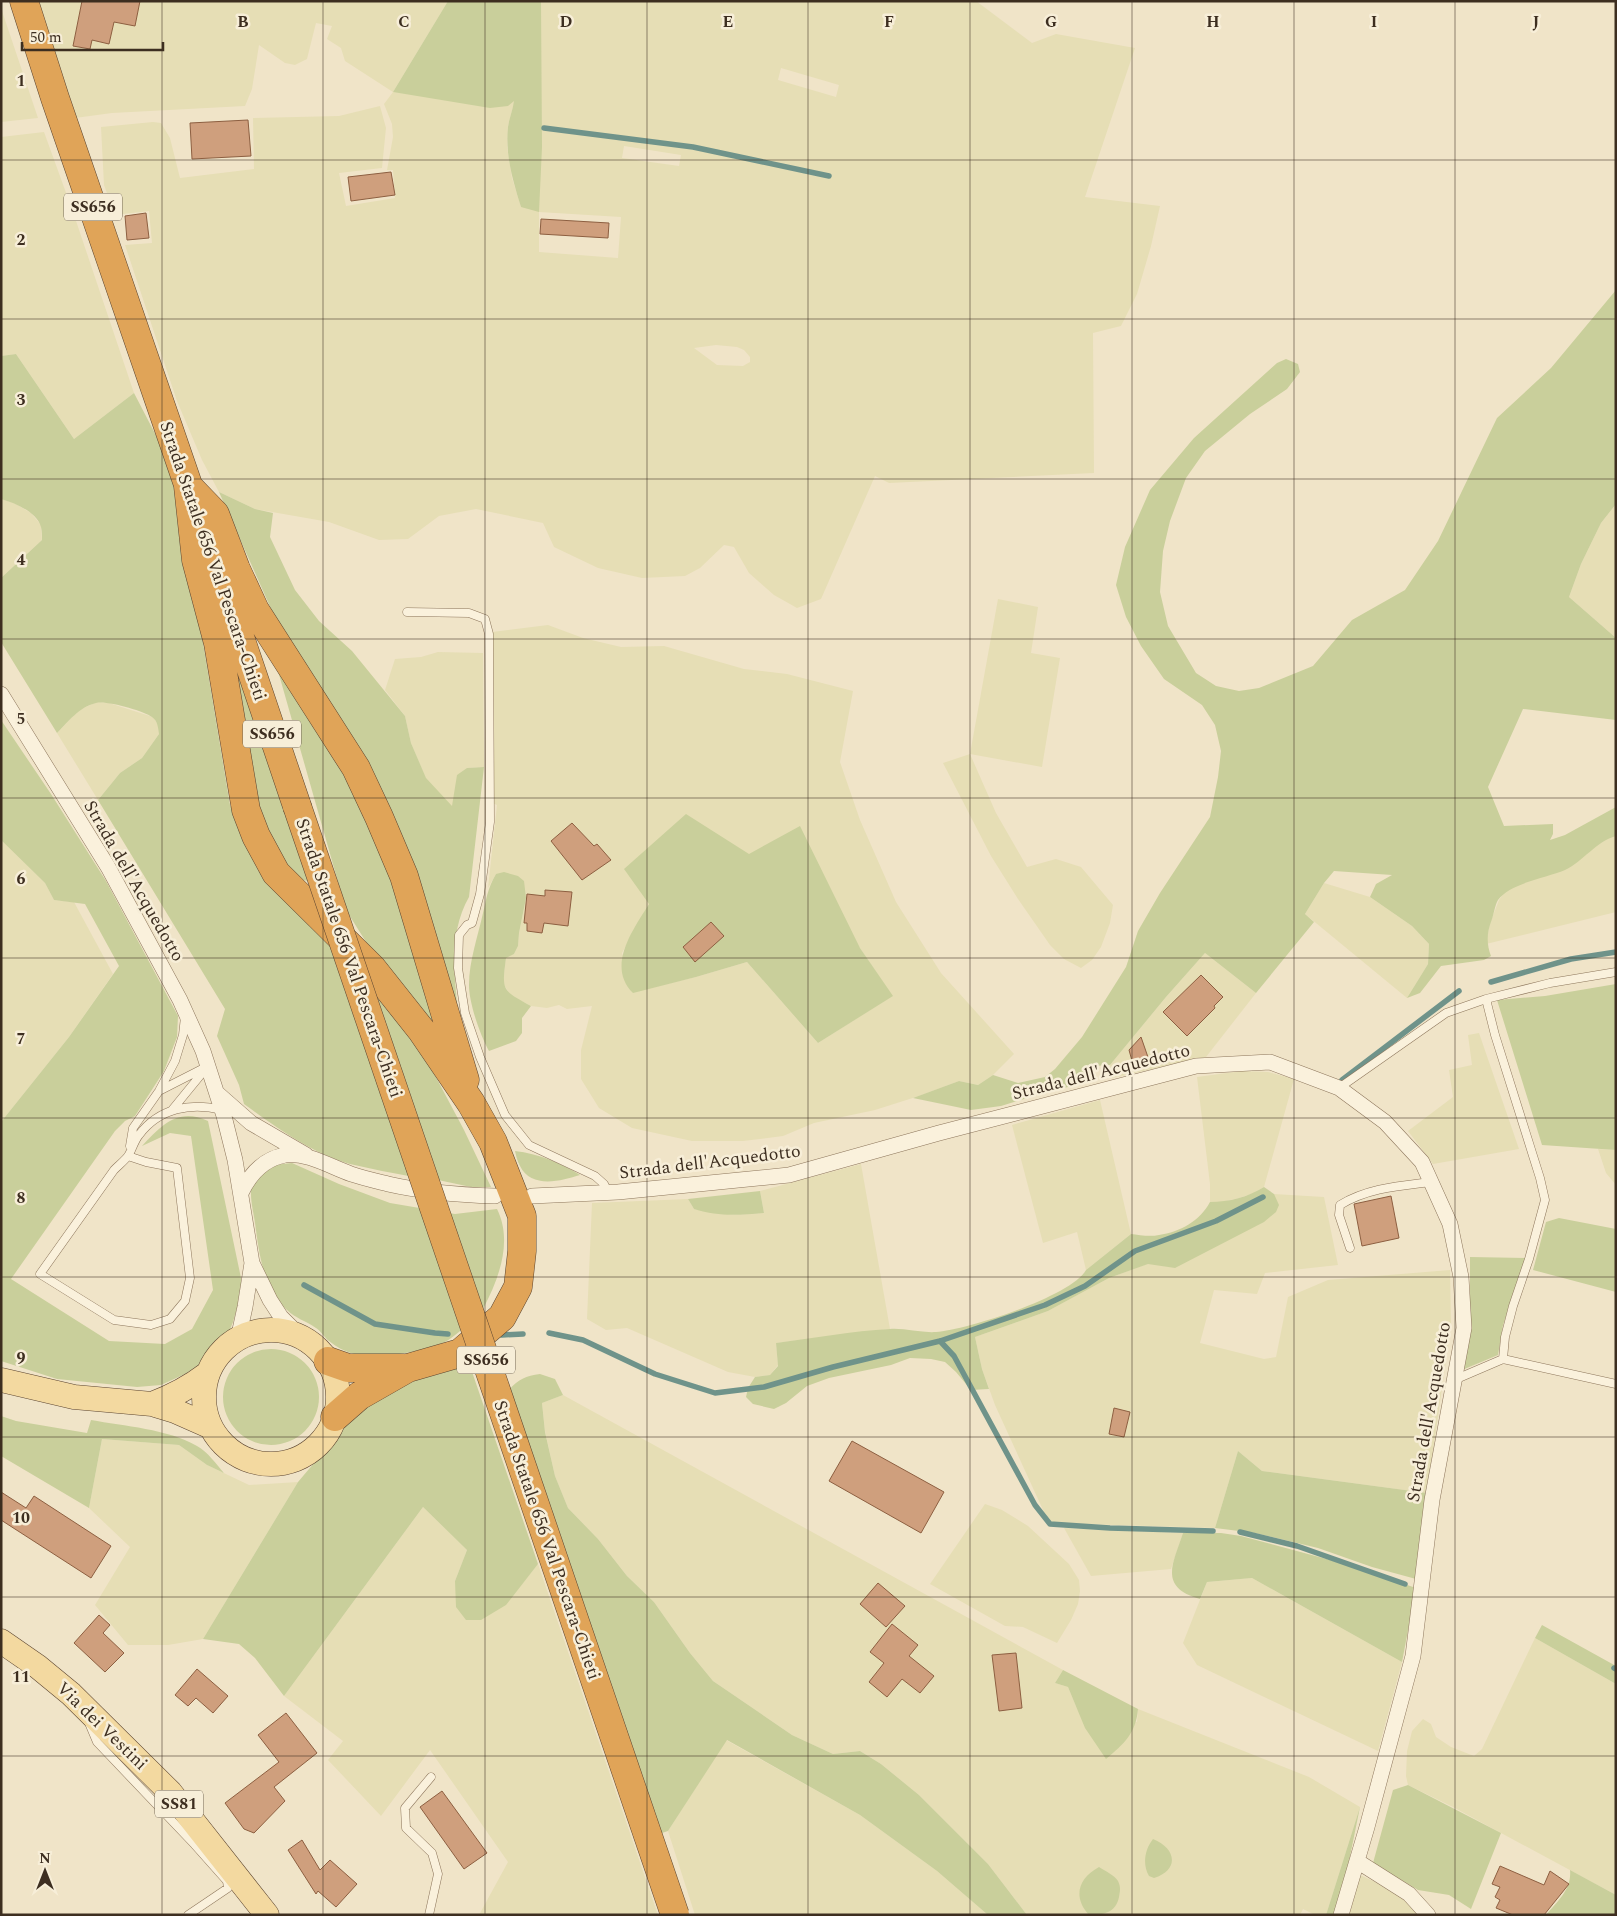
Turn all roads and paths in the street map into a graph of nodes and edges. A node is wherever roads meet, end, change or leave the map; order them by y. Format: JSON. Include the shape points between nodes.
{"nodes":[{"id":1,"x":24,"y":1,"type":"edge"},
{"id":2,"x":188,"y":486,"type":"junction"},
{"id":3,"x":407,"y":612,"type":"dead end"},
{"id":4,"x":1,"y":694,"type":"edge"},
{"id":5,"x":1616,"y":972,"type":"edge"},
{"id":6,"x":1486,"y":999,"type":"junction"},
{"id":7,"x":185,"y":1012,"type":"junction"},
{"id":8,"x":208,"y":1066,"type":"junction"},
{"id":9,"x":1339,"y":1088,"type":"junction"},
{"id":10,"x":159,"y":1091,"type":"junction"},
{"id":11,"x":218,"y":1094,"type":"junction"},
{"id":12,"x":471,"y":1103,"type":"junction"},
{"id":13,"x":172,"y":1110,"type":"junction"},
{"id":14,"x":222,"y":1110,"type":"junction"},
{"id":15,"x":128,"y":1156,"type":"junction"},
{"id":16,"x":316,"y":1161,"type":"junction"},
{"id":17,"x":1431,"y":1182,"type":"junction"},
{"id":18,"x":608,"y":1192,"type":"junction"},
{"id":19,"x":241,"y":1193,"type":"junction"},
{"id":20,"x":495,"y":1196,"type":"dead end"},
{"id":21,"x":532,"y":1196,"type":"dead end"},
{"id":22,"x":1350,"y":1248,"type":"dead end"},
{"id":23,"x":252,"y":1263,"type":"junction"},
{"id":24,"x":303,"y":1338,"type":"junction"},
{"id":25,"x":238,"y":1339,"type":"junction"},
{"id":26,"x":1503,"y":1359,"type":"junction"},
{"id":27,"x":328,"y":1361,"type":"junction"},
{"id":28,"x":408,"y":1368,"type":"junction"},
{"id":29,"x":207,"y":1374,"type":"junction"},
{"id":30,"x":1,"y":1380,"type":"edge"},
{"id":31,"x":1454,"y":1380,"type":"junction"},
{"id":32,"x":1616,"y":1384,"type":"edge"},
{"id":33,"x":152,"y":1404,"type":"junction"},
{"id":34,"x":336,"y":1417,"type":"junction"},
{"id":35,"x":209,"y":1426,"type":"junction"},
{"id":36,"x":1,"y":1641,"type":"edge"},
{"id":37,"x":80,"y":1703,"type":"junction"},
{"id":38,"x":431,"y":1777,"type":"dead end"},
{"id":39,"x":1358,"y":1861,"type":"junction"},
{"id":40,"x":188,"y":1915,"type":"edge"},
{"id":41,"x":266,"y":1915,"type":"edge"},
{"id":42,"x":429,"y":1915,"type":"edge"},
{"id":43,"x":675,"y":1915,"type":"edge"},
{"id":44,"x":1342,"y":1915,"type":"edge"},
{"id":45,"x":1428,"y":1915,"type":"edge"}],
"edges":[{"from":1,"to":2,"type":"highway","name":"Strada Statale 656 Val Pescara-Chieti","number":"SS656"},
{"from":2,"to":12,"type":"highway","via":[[215,514],[255,610],[356,768],[379,817],[404,876]]},
{"from":2,"to":12,"type":"highway","via":[[196,560],[218,643],[246,810],[256,836],[276,873],[372,968],[422,1031]]},
{"from":2,"to":43,"type":"highway","name":"Strada Statale 656 Val Pescara-Chieti","number":"SS656","bridge":true},
{"from":3,"to":18,"type":"lane","via":[[469,613],[485,619],[489,634],[490,822],[480,894],[472,923],[459,935],[458,968],[465,1012],[480,1057],[505,1115],[529,1145],[595,1176]]},
{"from":4,"to":7,"type":"street","name":"Strada dell'Acquedotto","via":[[108,867]]},
{"from":5,"to":6,"type":"lane","via":[[1550,982]]},
{"from":6,"to":9,"type":"lane","via":[[1446,1014]]},
{"from":6,"to":26,"type":"lane","via":[[1545,1200],[1504,1337]]},
{"from":7,"to":8,"type":"street","name":"Strada dell'Acquedotto"},
{"from":7,"to":10,"type":"lane","via":[[183,1035],[175,1061]]},
{"from":8,"to":10,"type":"lane"},
{"from":8,"to":11,"type":"street","name":"Strada dell'Acquedotto"},
{"from":8,"to":13,"type":"lane"},
{"from":9,"to":17,"type":"street","name":"Strada dell'Acquedotto","via":[[1385,1122],[1422,1162]]},
{"from":9,"to":18,"type":"street","name":"Strada dell'Acquedotto","via":[[1270,1062],[1196,1066],[789,1175]]},
{"from":10,"to":15,"type":"lane","via":[[133,1128]]},
{"from":11,"to":14,"type":"street","name":"Strada dell'Acquedotto"},
{"from":11,"to":16,"type":"street","name":"Strada dell'Acquedotto","via":[[251,1123]]},
{"from":12,"to":28,"type":"highway","via":[[493,1142],[522,1216],[518,1287],[502,1317],[460,1353]]},
{"from":13,"to":14,"type":"lane","via":[[197,1106]]},
{"from":13,"to":15,"type":"lane","via":[[153,1120],[138,1136]]},
{"from":14,"to":19,"type":"street","name":"Strada dell'Acquedotto"},
{"from":15,"to":15,"type":"lane","via":[[114,1170],[40,1274],[114,1320],[151,1325],[170,1319],[185,1301],[190,1278],[178,1168]]},
{"from":16,"to":19,"type":"street","name":"Strada dell'Acquedotto","via":[[286,1155],[271,1159],[247,1179]]},
{"from":16,"to":20,"type":"street","name":"Strada dell'Acquedotto","via":[[391,1185],[460,1195]]},
{"from":17,"to":22,"type":"lane","via":[[1376,1189],[1340,1205],[1339,1215]]},
{"from":17,"to":31,"type":"street","name":"Strada dell'Acquedotto","via":[[1450,1224],[1461,1277],[1464,1328]]},
{"from":18,"to":21,"type":"street","name":"Strada dell'Acquedotto"},
{"from":19,"to":23,"type":"street","name":"Strada dell'Acquedotto"},
{"from":23,"to":24,"type":"street","name":"Strada dell'Acquedotto","via":[[281,1317]]},
{"from":23,"to":25,"type":"street","name":"Strada dell'Acquedotto"},
{"from":24,"to":25,"type":"main road","via":[[282,1331],[259,1331]]},
{"from":24,"to":27,"type":"main road"},
{"from":25,"to":29,"type":"main road","via":[[220,1354]]},
{"from":26,"to":31,"type":"lane"},
{"from":26,"to":32,"type":"lane"},
{"from":27,"to":28,"type":"highway","via":[[348,1368]]},
{"from":27,"to":34,"type":"main road","via":[[336,1379]]},
{"from":28,"to":34,"type":"highway","via":[[359,1396]]},
{"from":29,"to":33,"type":"main road","via":[[190,1387]]},
{"from":29,"to":35,"type":"main road","via":[[203,1391]]},
{"from":30,"to":33,"type":"main road","via":[[74,1397]]},
{"from":31,"to":39,"type":"street","name":"Strada dell'Acquedotto","via":[[1432,1500],[1413,1656]]},
{"from":33,"to":35,"type":"main road","via":[[175,1410]]},
{"from":34,"to":35,"type":"main road","via":[[325,1438],[308,1454],[287,1463],[264,1465],[241,1458],[222,1445]]},
{"from":36,"to":37,"type":"main road","name":"Via dei Vestini","number":"SS81","via":[[37,1666]]},
{"from":37,"to":40,"type":"lane","via":[[97,1742],[227,1881],[228,1888]]},
{"from":37,"to":41,"type":"main road","name":"Via dei Vestini","number":"SS81","via":[[170,1792]]},
{"from":38,"to":42,"type":"lane","via":[[405,1808],[406,1828],[432,1853],[438,1874]]},
{"from":39,"to":44,"type":"street","name":"Strada dell'Acquedotto"},
{"from":39,"to":45,"type":"street","via":[[1408,1894]]}]}
